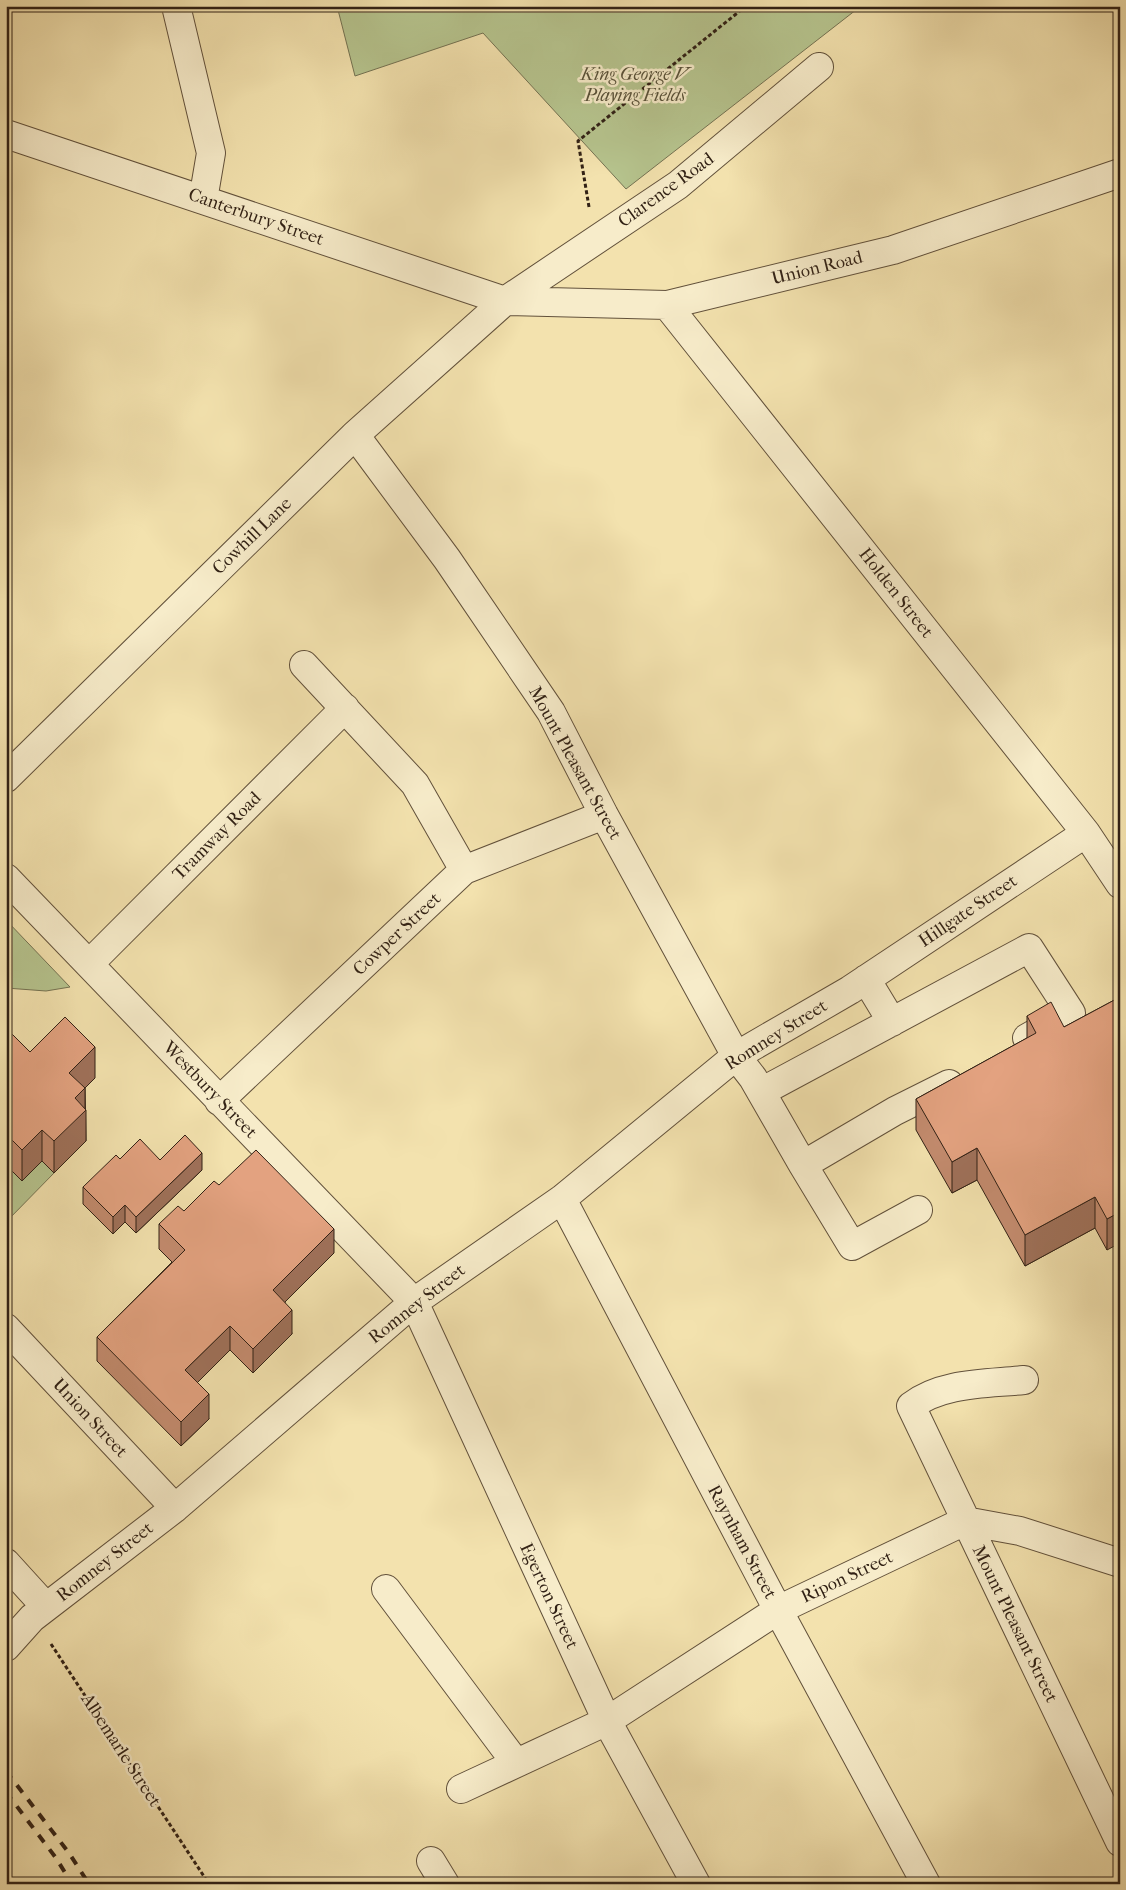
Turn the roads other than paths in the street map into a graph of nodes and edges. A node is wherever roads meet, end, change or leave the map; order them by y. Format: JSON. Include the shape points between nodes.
{"nodes":[{"id":1,"x":176,"y":6,"type":"edge"},
{"id":2,"x":819,"y":67,"type":"dead end"},
{"id":3,"x":6,"y":134,"type":"edge"},
{"id":4,"x":1120,"y":173,"type":"edge"},
{"id":5,"x":204,"y":200,"type":"junction"},
{"id":6,"x":505,"y":301,"type":"junction"},
{"id":7,"x":667,"y":305,"type":"junction"},
{"id":8,"x":355,"y":435,"type":"junction"},
{"id":9,"x":304,"y":665,"type":"dead end"},
{"id":10,"x":345,"y":708,"type":"junction"},
{"id":11,"x":6,"y":778,"type":"edge"},
{"id":12,"x":604,"y":815,"type":"junction"},
{"id":13,"x":1086,"y":833,"type":"junction"},
{"id":14,"x":464,"y":870,"type":"junction"},
{"id":15,"x":6,"y":878,"type":"edge"},
{"id":16,"x":1120,"y":884,"type":"edge"},
{"id":17,"x":89,"y":964,"type":"junction"},
{"id":18,"x":858,"y":985,"type":"junction"},
{"id":19,"x":892,"y":1022,"type":"junction"},
{"id":20,"x":1006,"y":1051,"type":"edge"},
{"id":21,"x":736,"y":1056,"type":"junction"},
{"id":22,"x":973,"y":1070,"type":"edge"},
{"id":23,"x":761,"y":1092,"type":"junction"},
{"id":24,"x":219,"y":1101,"type":"junction"},
{"id":25,"x":803,"y":1165,"type":"junction"},
{"id":26,"x":562,"y":1199,"type":"junction"},
{"id":27,"x":918,"y":1210,"type":"dead end"},
{"id":28,"x":414,"y":1302,"type":"junction"},
{"id":29,"x":6,"y":1328,"type":"edge"},
{"id":30,"x":1024,"y":1380,"type":"dead end"},
{"id":31,"x":175,"y":1508,"type":"junction"},
{"id":32,"x":965,"y":1521,"type":"junction"},
{"id":33,"x":1120,"y":1563,"type":"edge"},
{"id":34,"x":6,"y":1564,"type":"edge"},
{"id":35,"x":386,"y":1589,"type":"dead end"},
{"id":36,"x":778,"y":1610,"type":"junction"},
{"id":37,"x":39,"y":1612,"type":"junction"},
{"id":38,"x":9,"y":1645,"type":"edge"},
{"id":39,"x":606,"y":1721,"type":"junction"},
{"id":40,"x":516,"y":1763,"type":"junction"},
{"id":41,"x":461,"y":1789,"type":"dead end"},
{"id":42,"x":1120,"y":1842,"type":"edge"},
{"id":43,"x":431,"y":1861,"type":"dead end"},
{"id":44,"x":445,"y":1884,"type":"edge"},
{"id":45,"x":696,"y":1884,"type":"edge"},
{"id":46,"x":926,"y":1884,"type":"edge"}],
"edges":[{"from":1,"to":5,"type":"street","via":[[211,153]]},
{"from":2,"to":6,"type":"street","name":"Clarence Road","via":[[678,185]]},
{"from":3,"to":5,"type":"street","name":"Canterbury Street"},
{"from":4,"to":7,"type":"street","name":"Union Road","via":[[894,250]]},
{"from":5,"to":6,"type":"street","name":"Canterbury Street"},
{"from":6,"to":7,"type":"street","name":"Union Road"},
{"from":6,"to":8,"type":"street","name":"Cowhill Lane"},
{"from":7,"to":13,"type":"street","name":"Holden Street"},
{"from":8,"to":11,"type":"street","name":"Cowhill Lane"},
{"from":8,"to":12,"type":"street","name":"Mount Pleasant Street","via":[[447,559],[551,712]]},
{"from":9,"to":10,"type":"street"},
{"from":10,"to":14,"type":"street","via":[[415,784]]},
{"from":10,"to":17,"type":"street","name":"Tramway Road"},
{"from":12,"to":14,"type":"street","name":"Cowper Street"},
{"from":12,"to":21,"type":"street","name":"Mount Pleasant Street"},
{"from":13,"to":16,"type":"street","name":"Holden Street"},
{"from":13,"to":18,"type":"street","name":"Hillgate Street"},
{"from":14,"to":24,"type":"street","name":"Cowper Street"},
{"from":15,"to":17,"type":"street","name":"Westbury Street"},
{"from":17,"to":24,"type":"street","name":"Westbury Street"},
{"from":18,"to":19,"type":"street"},
{"from":18,"to":21,"type":"street","name":"Romney Street"},
{"from":19,"to":20,"type":"street","via":[[1029,948],[1071,1012]]},
{"from":19,"to":23,"type":"street"},
{"from":21,"to":23,"type":"street","name":"Mount Pleasant Street"},
{"from":21,"to":26,"type":"street","name":"Romney Street"},
{"from":22,"to":25,"type":"street"},
{"from":23,"to":25,"type":"street","name":"Mount Pleasant Street"},
{"from":24,"to":28,"type":"street","name":"Westbury Street"},
{"from":25,"to":27,"type":"street","name":"Mount Pleasant Street","via":[[852,1246]]},
{"from":26,"to":28,"type":"street","name":"Romney Street"},
{"from":26,"to":36,"type":"street","name":"Raynham Street"},
{"from":28,"to":31,"type":"street","name":"Romney Street"},
{"from":28,"to":39,"type":"street","name":"Egerton Street"},
{"from":29,"to":31,"type":"street","name":"Union Street"},
{"from":30,"to":32,"type":"street","name":"Mount Pleasant Street","via":[[955,1387],[923,1397],[911,1406]]},
{"from":31,"to":37,"type":"street","name":"Romney Street"},
{"from":32,"to":33,"type":"street","via":[[1020,1532]]},
{"from":32,"to":36,"type":"street","name":"Ripon Street"},
{"from":32,"to":42,"type":"street","name":"Mount Pleasant Street"},
{"from":34,"to":37,"type":"street"},
{"from":35,"to":40,"type":"street"},
{"from":36,"to":39,"type":"street","name":"Ripon Street"},
{"from":36,"to":46,"type":"street","name":"Raynham Street"},
{"from":37,"to":38,"type":"street","name":"Romney Street"},
{"from":39,"to":40,"type":"street","name":"Ripon Street"},
{"from":39,"to":45,"type":"street","name":"Egerton Street"},
{"from":40,"to":41,"type":"street","name":"Ripon Street"},
{"from":43,"to":44,"type":"street"}]}
